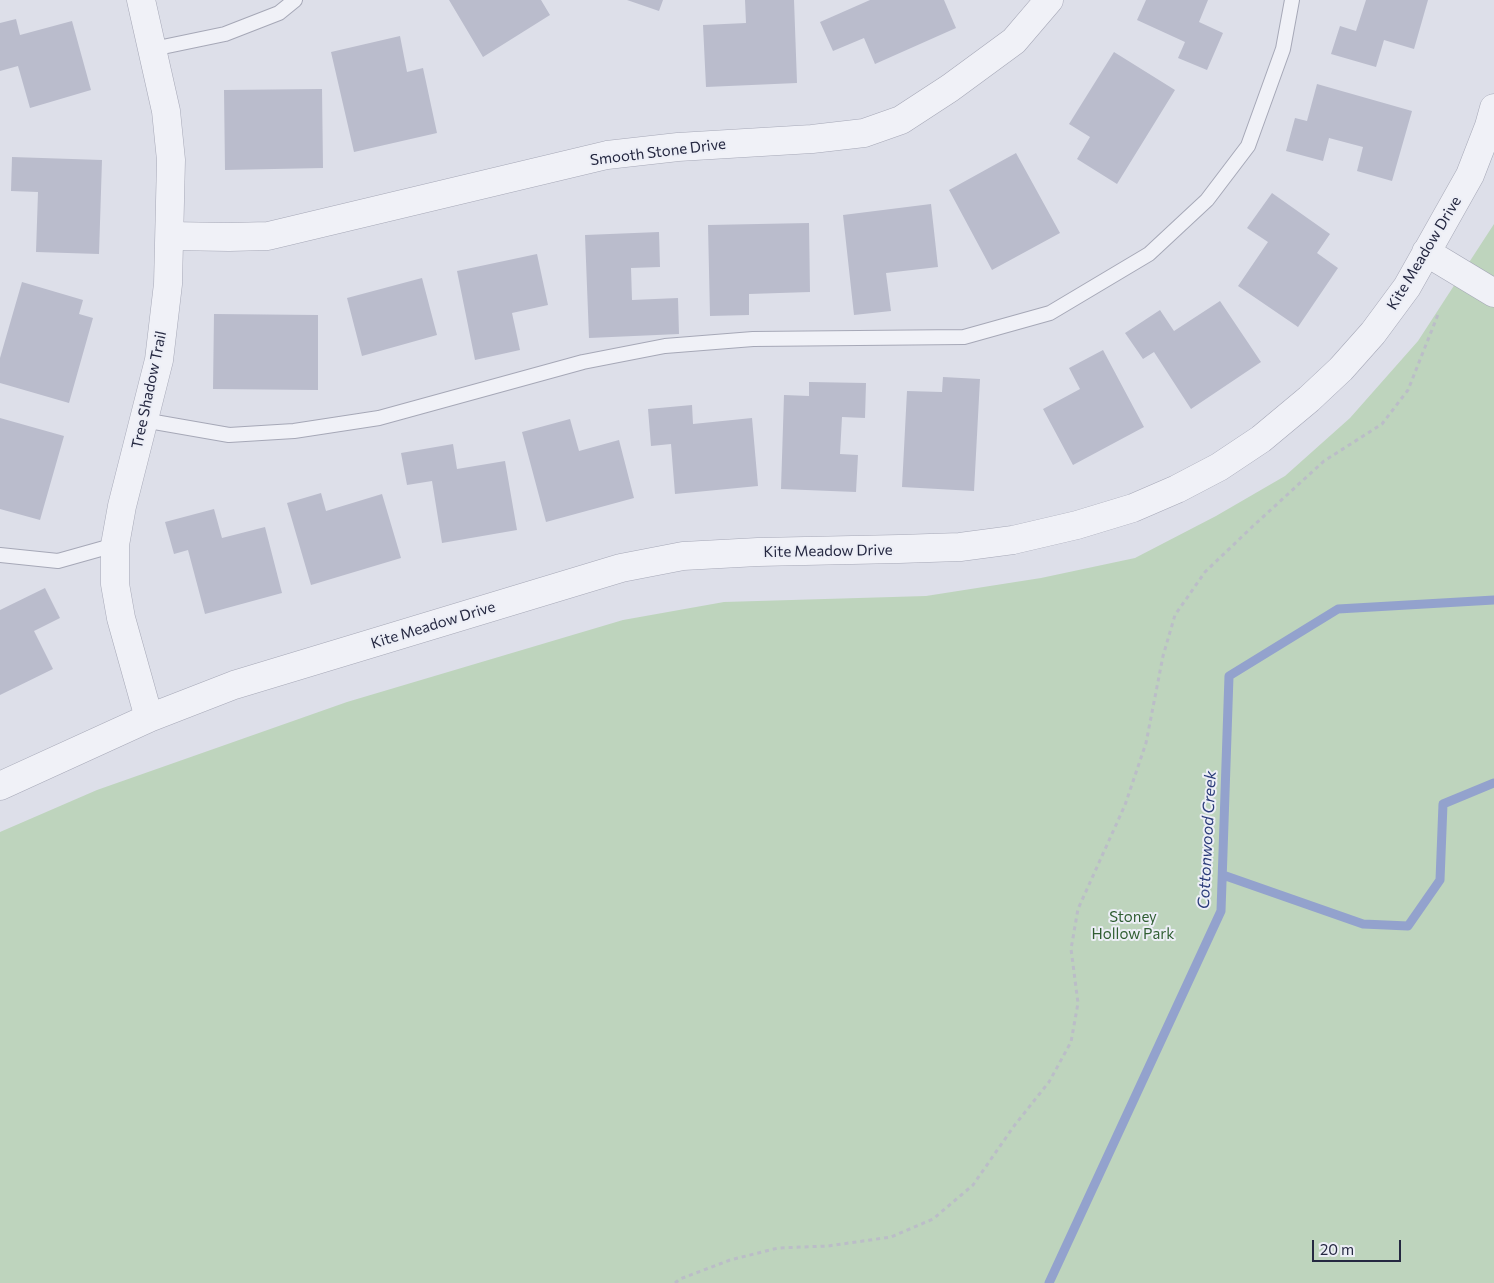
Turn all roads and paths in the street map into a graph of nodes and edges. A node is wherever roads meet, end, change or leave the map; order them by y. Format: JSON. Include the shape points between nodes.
{"nodes":[{"id":1,"x":141,"y":0,"type":"edge"},
{"id":2,"x":295,"y":0,"type":"edge"},
{"id":3,"x":1049,"y":0,"type":"edge"},
{"id":4,"x":1292,"y":0,"type":"edge"},
{"id":5,"x":153,"y":49,"type":"junction"},
{"id":6,"x":1494,"y":108,"type":"edge"},
{"id":7,"x":170,"y":236,"type":"junction"},
{"id":8,"x":1426,"y":252,"type":"junction"},
{"id":9,"x":1494,"y":293,"type":"edge"},
{"id":10,"x":1439,"y":312,"type":"dead end"},
{"id":11,"x":143,"y":420,"type":"junction"},
{"id":12,"x":115,"y":545,"type":"junction"},
{"id":13,"x":0,"y":555,"type":"edge"},
{"id":14,"x":149,"y":718,"type":"junction"},
{"id":15,"x":0,"y":786,"type":"edge"},
{"id":16,"x":675,"y":1283,"type":"edge"}],
"edges":[{"from":1,"to":5,"type":"street","name":"Tree Shadow Trail"},
{"from":2,"to":5,"type":"lane","via":[[279,13],[225,34]]},
{"from":3,"to":7,"type":"street","name":"Smooth Stone Drive","via":[[1014,41],[980,67],[901,120],[864,133],[608,155],[268,236]]},
{"from":4,"to":11,"type":"lane","via":[[1282,49],[1248,146],[1208,200],[1149,254],[1050,312],[964,337],[753,339],[665,346],[583,362],[379,418],[294,432],[229,435]]},
{"from":5,"to":7,"type":"street","name":"Tree Shadow Trail","via":[[166,111],[170,150]]},
{"from":6,"to":8,"type":"street","name":"Kite Meadow Drive","via":[[1470,175]]},
{"from":7,"to":11,"type":"street","name":"Tree Shadow Trail","via":[[159,360]]},
{"from":8,"to":9,"type":"street"},
{"from":8,"to":14,"type":"street","name":"Kite Meadow Drive","via":[[1388,314],[1342,369],[1309,399],[1261,439],[1219,467],[1133,508],[1014,540],[899,549],[683,556],[620,568],[234,685]]},
{"from":10,"to":16,"type":"path","via":[[1408,390],[1382,424],[1324,461],[1252,527],[1205,572],[1175,615],[1163,656],[1146,743],[1125,805],[1078,909],[1071,948],[1078,1003],[1071,1042],[1049,1082],[974,1185],[933,1219],[891,1238],[778,1248],[730,1260]]},
{"from":11,"to":12,"type":"street","name":"Tree Shadow Trail"},
{"from":12,"to":13,"type":"lane","via":[[58,561]]},
{"from":12,"to":14,"type":"street","name":"Tree Shadow Trail","via":[[115,584],[121,618]]},
{"from":14,"to":15,"type":"street","name":"Kite Meadow Drive"}]}
